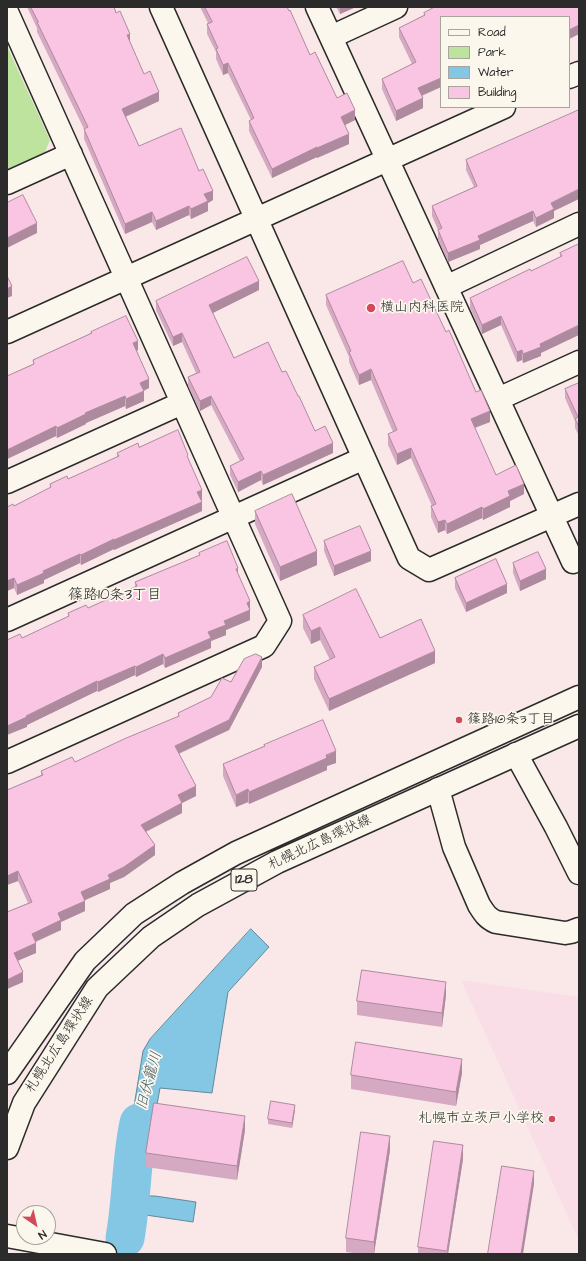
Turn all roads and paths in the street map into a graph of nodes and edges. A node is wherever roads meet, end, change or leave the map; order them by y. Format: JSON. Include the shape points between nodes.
{"nodes":[{"id":1,"x":161,"y":7,"type":"edge"},
{"id":2,"x":317,"y":7,"type":"edge"},
{"id":3,"x":396,"y":7,"type":"edge"},
{"id":4,"x":7,"y":12,"type":"edge"},
{"id":5,"x":331,"y":37,"type":"junction"},
{"id":6,"x":502,"y":108,"type":"edge"},
{"id":7,"x":71,"y":154,"type":"junction"},
{"id":8,"x":388,"y":160,"type":"junction"},
{"id":9,"x":7,"y":183,"type":"edge"},
{"id":10,"x":257,"y":219,"type":"junction"},
{"id":11,"x":579,"y":224,"type":"edge"},
{"id":12,"x":126,"y":278,"type":"junction"},
{"id":13,"x":446,"y":287,"type":"junction"},
{"id":14,"x":7,"y":332,"type":"edge"},
{"id":15,"x":579,"y":362,"type":"edge"},
{"id":16,"x":498,"y":399,"type":"junction"},
{"id":17,"x":182,"y":403,"type":"junction"},
{"id":18,"x":364,"y":458,"type":"junction"},
{"id":19,"x":7,"y":482,"type":"edge"},
{"id":20,"x":579,"y":504,"type":"edge"},
{"id":21,"x":552,"y":516,"type":"junction"},
{"id":22,"x":233,"y":517,"type":"junction"},
{"id":23,"x":573,"y":562,"type":"dead end"},
{"id":24,"x":7,"y":620,"type":"edge"},
{"id":25,"x":579,"y":697,"type":"edge"},
{"id":26,"x":579,"y":726,"type":"edge"},
{"id":27,"x":516,"y":754,"type":"junction"},
{"id":28,"x":7,"y":762,"type":"edge"},
{"id":29,"x":438,"y":789,"type":"junction"},
{"id":30,"x":579,"y":873,"type":"edge"},
{"id":31,"x":579,"y":929,"type":"edge"},
{"id":32,"x":7,"y":1071,"type":"edge"},
{"id":33,"x":7,"y":1148,"type":"edge"},
{"id":34,"x":7,"y":1236,"type":"edge"},
{"id":35,"x":105,"y":1254,"type":"edge"}],
"edges":[{"from":1,"to":10,"type":"street"},
{"from":2,"to":5,"type":"street"},
{"from":3,"to":5,"type":"street"},
{"from":4,"to":7,"type":"street"},
{"from":5,"to":8,"type":"street"},
{"from":6,"to":8,"type":"street"},
{"from":7,"to":9,"type":"street"},
{"from":7,"to":12,"type":"street"},
{"from":8,"to":10,"type":"street"},
{"from":8,"to":13,"type":"street"},
{"from":10,"to":12,"type":"street"},
{"from":10,"to":18,"type":"street"},
{"from":11,"to":13,"type":"street"},
{"from":12,"to":14,"type":"street"},
{"from":12,"to":17,"type":"street"},
{"from":13,"to":16,"type":"street"},
{"from":15,"to":16,"type":"street"},
{"from":16,"to":21,"type":"street"},
{"from":17,"to":19,"type":"street"},
{"from":17,"to":22,"type":"street"},
{"from":18,"to":21,"type":"street","via":[[409,558],[429,570]]},
{"from":18,"to":22,"type":"street"},
{"from":20,"to":21,"type":"street"},
{"from":21,"to":23,"type":"street"},
{"from":22,"to":24,"type":"street"},
{"from":22,"to":28,"type":"street","via":[[280,620],[264,646]]},
{"from":25,"to":32,"type":"street","name":"札幌北広島環状線","number":"128","via":[[236,853],[134,914],[85,961]]},
{"from":26,"to":27,"type":"street","name":"札幌北広島環状線","number":"128"},
{"from":27,"to":29,"type":"street","name":"札幌北広島環状線","number":"128"},
{"from":27,"to":30,"type":"street"},
{"from":29,"to":31,"type":"street","via":[[454,847],[479,905],[489,919],[565,933]]},
{"from":29,"to":33,"type":"street","name":"札幌北広島環状線","number":"128","via":[[277,862],[198,905],[150,937],[97,988],[24,1103]]},
{"from":34,"to":35,"type":"street"}]}
